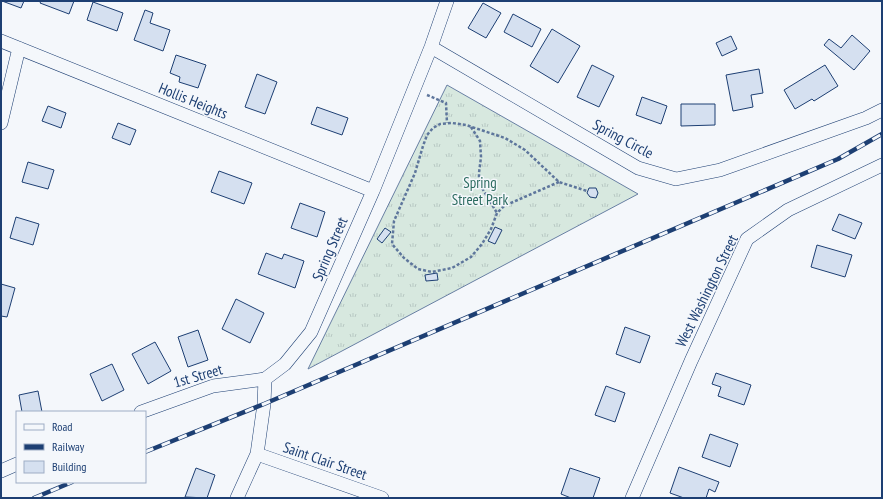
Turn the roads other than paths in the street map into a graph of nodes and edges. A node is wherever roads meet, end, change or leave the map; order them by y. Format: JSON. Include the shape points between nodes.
{"nodes":[{"id":1,"x":447,"y":1,"type":"edge"},
{"id":2,"x":1,"y":41,"type":"edge"},
{"id":3,"x":431,"y":47,"type":"junction"},
{"id":4,"x":18,"y":48,"type":"junction"},
{"id":5,"x":882,"y":110,"type":"edge"},
{"id":6,"x":1,"y":123,"type":"edge"},
{"id":7,"x":882,"y":165,"type":"edge"},
{"id":8,"x":373,"y":191,"type":"junction"},
{"id":9,"x":265,"y":379,"type":"junction"},
{"id":10,"x":143,"y":411,"type":"edge"},
{"id":11,"x":257,"y":454,"type":"junction"},
{"id":12,"x":16,"y":464,"type":"edge"},
{"id":13,"x":1,"y":471,"type":"edge"},
{"id":14,"x":238,"y":498,"type":"edge"},
{"id":15,"x":382,"y":498,"type":"edge"},
{"id":16,"x":632,"y":498,"type":"edge"}],
"edges":[{"from":1,"to":3,"type":"street","name":"Spring Street"},
{"from":2,"to":4,"type":"street","name":"Hollis Heights"},
{"from":3,"to":5,"type":"street","name":"Spring Circle","via":[[638,168],[676,179],[720,170]]},
{"from":3,"to":8,"type":"street","name":"Spring Street"},
{"from":4,"to":6,"type":"street"},
{"from":4,"to":8,"type":"street","name":"Hollis Heights"},
{"from":7,"to":16,"type":"street","name":"West Washington Street","via":[[788,210],[747,239]]},
{"from":8,"to":9,"type":"street","name":"Spring Street","via":[[311,332],[285,364]]},
{"from":9,"to":10,"type":"street","name":"1st Street","via":[[213,386]]},
{"from":9,"to":11,"type":"street"},
{"from":11,"to":14,"type":"street"},
{"from":11,"to":15,"type":"street","name":"Saint Clair Street"},
{"from":12,"to":13,"type":"street"}]}
